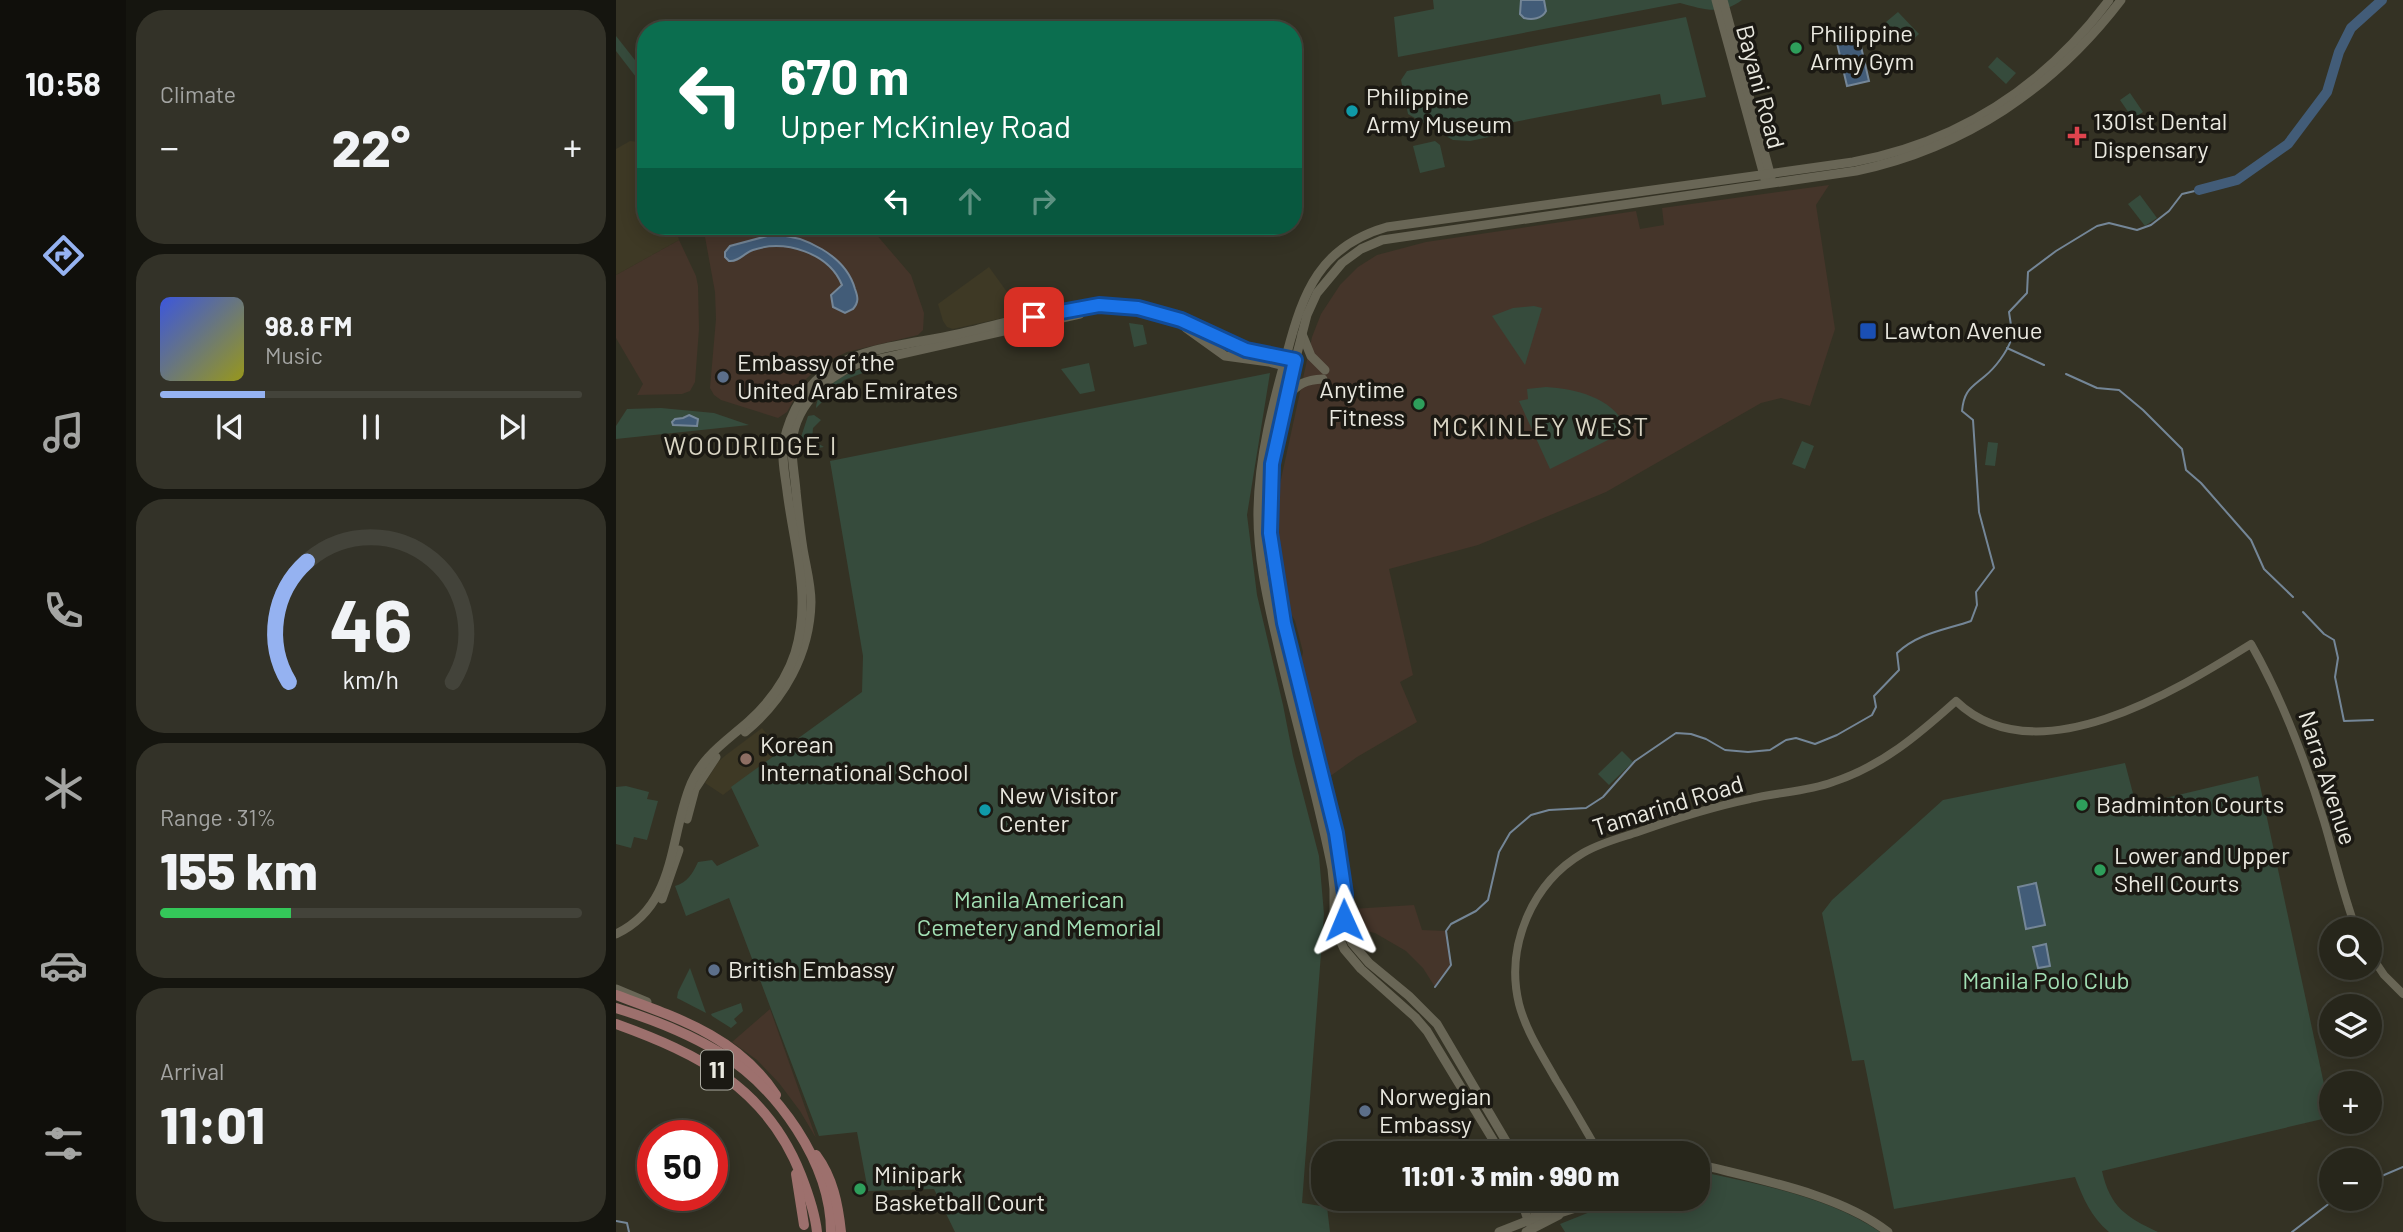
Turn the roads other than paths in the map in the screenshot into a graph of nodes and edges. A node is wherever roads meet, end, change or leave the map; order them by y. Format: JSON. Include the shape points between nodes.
{"nodes":[{"id":1,"x":1716,"y":0,"type":"edge"},
{"id":2,"x":1723,"y":0,"type":"edge"},
{"id":3,"x":2109,"y":0,"type":"edge"},
{"id":4,"x":2121,"y":0,"type":"edge"},
{"id":5,"x":1746,"y":92,"type":"junction"},
{"id":6,"x":1762,"y":153,"type":"junction"},
{"id":7,"x":1786,"y":172,"type":"junction"},
{"id":8,"x":1745,"y":177,"type":"junction"},
{"id":9,"x":1768,"y":179,"type":"junction"},
{"id":10,"x":1302,"y":332,"type":"junction"},
{"id":11,"x":1289,"y":363,"type":"junction"},
{"id":12,"x":1283,"y":408,"type":"junction"},
{"id":13,"x":1956,"y":701,"type":"joint"},
{"id":14,"x":738,"y":734,"type":"junction"},
{"id":15,"x":2351,"y":917,"type":"edge"},
{"id":16,"x":616,"y":934,"type":"edge"},
{"id":17,"x":616,"y":941,"type":"edge"},
{"id":18,"x":2382,"y":972,"type":"edge"},
{"id":19,"x":616,"y":989,"type":"edge"},
{"id":20,"x":2403,"y":994,"type":"edge"},
{"id":21,"x":616,"y":995,"type":"edge"},
{"id":22,"x":616,"y":1008,"type":"edge"},
{"id":23,"x":677,"y":1017,"type":"junction"},
{"id":24,"x":616,"y":1024,"type":"edge"},
{"id":25,"x":790,"y":1119,"type":"junction"},
{"id":26,"x":1494,"y":1141,"type":"edge"},
{"id":27,"x":1506,"y":1141,"type":"edge"},
{"id":28,"x":1592,"y":1141,"type":"edge"},
{"id":29,"x":806,"y":1142,"type":"junction"},
{"id":30,"x":792,"y":1151,"type":"junction"},
{"id":31,"x":1710,"y":1167,"type":"edge"},
{"id":32,"x":1528,"y":1211,"type":"edge"},
{"id":33,"x":1532,"y":1211,"type":"edge"},
{"id":34,"x":1560,"y":1211,"type":"edge"},
{"id":35,"x":1569,"y":1211,"type":"edge"},
{"id":36,"x":1563,"y":1213,"type":"junction"},
{"id":37,"x":1532,"y":1218,"type":"junction"},
{"id":38,"x":805,"y":1228,"type":"edge"},
{"id":39,"x":1533,"y":1231,"type":"edge"},
{"id":40,"x":817,"y":1232,"type":"edge"},
{"id":41,"x":832,"y":1232,"type":"edge"},
{"id":42,"x":841,"y":1232,"type":"edge"},
{"id":43,"x":1499,"y":1232,"type":"edge"},
{"id":44,"x":1888,"y":1232,"type":"edge"}],
"edges":[{"from":1,"to":5,"type":"main road","name":"Bayani Road"},
{"from":2,"to":5,"type":"main road","name":"Bayani Road"},
{"from":3,"to":7,"type":"main road","via":[[2039,76],[1973,119],[1938,137],[1883,155]]},
{"from":4,"to":9,"type":"main road","via":[[2081,49],[2051,76],[1979,127],[1896,162],[1856,171]]},
{"from":5,"to":6,"type":"main road","name":"Bayani Road"},
{"from":6,"to":7,"type":"main road"},
{"from":6,"to":8,"type":"main road"},
{"from":6,"to":9,"type":"main road","name":"Bayani Road"},
{"from":7,"to":9,"type":"main road"},
{"from":8,"to":9,"type":"main road"},
{"from":8,"to":11,"type":"main road","via":[[1374,231],[1331,259],[1313,281],[1298,311]]},
{"from":9,"to":10,"type":"main road","via":[[1382,240],[1357,252],[1331,275],[1314,299]]},
{"from":10,"to":11,"type":"main road"},
{"from":10,"to":12,"type":"main road","via":[[1324,374],[1296,386]]},
{"from":11,"to":12,"type":"main road"},
{"from":11,"to":14,"type":"main road","via":[[1225,356],[1194,332],[1169,321],[1105,310],[871,360],[829,380],[802,413],[792,446],[811,595],[806,636],[780,698]]},
{"from":11,"to":26,"type":"main road","via":[[1262,464],[1259,535],[1272,620],[1332,869],[1334,926],[1343,949],[1427,1031]]},
{"from":12,"to":27,"type":"main road","via":[[1272,464],[1270,533],[1284,623],[1336,833],[1345,924],[1361,955],[1437,1024]]},
{"from":13,"to":15,"type":"street","name":"Narra Avenue","via":[[1974,717],[2010,729],[2036,731],[2079,725],[2160,697],[2251,644],[2304,760]]},
{"from":13,"to":28,"type":"street","name":"Tamarind Road","via":[[1912,740],[1866,769],[1830,784],[1751,798],[1606,843],[1584,852],[1555,875],[1536,898],[1519,938],[1515,960],[1519,1003],[1534,1042]]},
{"from":14,"to":16,"type":"main road","via":[[707,758],[695,775],[652,907]]},
{"from":14,"to":17,"type":"main road","via":[[711,762],[695,789],[659,907],[636,930]]},
{"from":18,"to":20,"type":"street"},
{"from":19,"to":23,"type":"main road"},
{"from":21,"to":23,"type":"main road"},
{"from":22,"to":25,"type":"main road","number":"11","via":[[680,1031],[721,1053]]},
{"from":23,"to":25,"type":"main road","via":[[718,1037],[743,1056]]},
{"from":24,"to":30,"type":"main road","number":"11","via":[[710,1065],[747,1093]]},
{"from":25,"to":29,"type":"main road","number":"11"},
{"from":29,"to":41,"type":"main road","number":"11","via":[[819,1174]]},
{"from":29,"to":42,"type":"main road","via":[[828,1172]]},
{"from":30,"to":38,"type":"main road"},
{"from":30,"to":40,"type":"main road","number":"11"},
{"from":31,"to":44,"type":"main road","via":[[1824,1198],[1858,1212]]},
{"from":32,"to":37,"type":"main road"},
{"from":33,"to":37,"type":"main road"},
{"from":34,"to":36,"type":"main road"},
{"from":35,"to":36,"type":"main road"},
{"from":36,"to":37,"type":"main road"},
{"from":36,"to":39,"type":"main road"},
{"from":37,"to":39,"type":"main road"},
{"from":37,"to":43,"type":"main road"}]}
